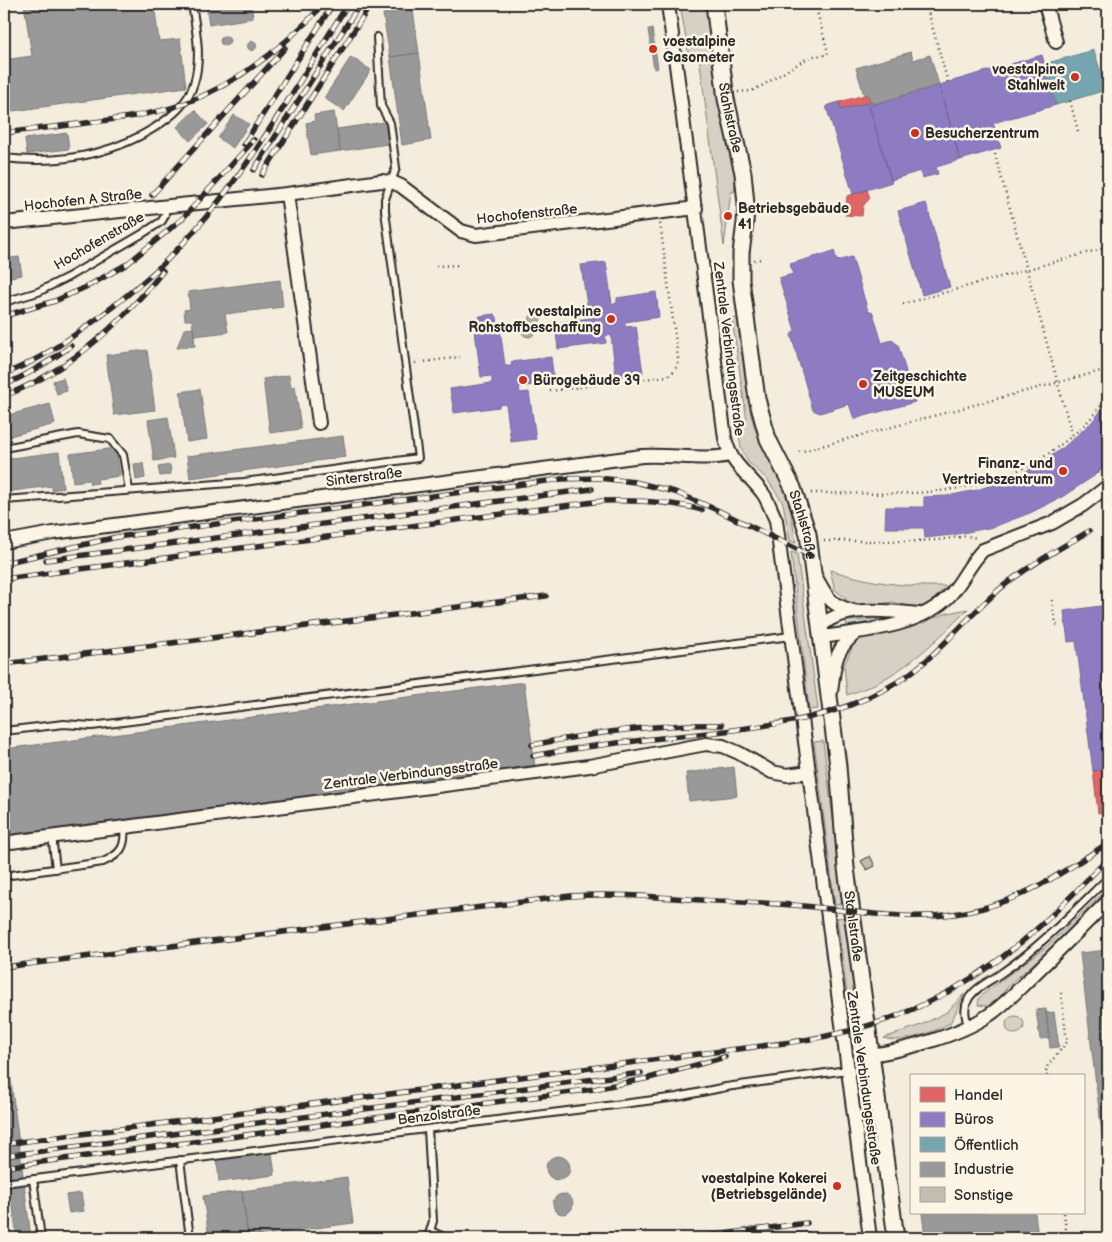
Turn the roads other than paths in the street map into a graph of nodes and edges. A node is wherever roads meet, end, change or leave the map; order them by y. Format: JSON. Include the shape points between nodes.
{"nodes":[{"id":1,"x":192,"y":4,"type":"edge"},
{"id":2,"x":668,"y":4,"type":"edge"},
{"id":3,"x":714,"y":4,"type":"edge"},
{"id":4,"x":1045,"y":4,"type":"edge"},
{"id":5,"x":377,"y":37,"type":"dead end"},
{"id":6,"x":1056,"y":42,"type":"dead end"},
{"id":7,"x":4,"y":158,"type":"edge"},
{"id":8,"x":392,"y":182,"type":"junction"},
{"id":9,"x":287,"y":194,"type":"junction"},
{"id":10,"x":165,"y":206,"type":"junction"},
{"id":11,"x":696,"y":208,"type":"junction"},
{"id":12,"x":4,"y":223,"type":"edge"},
{"id":13,"x":4,"y":302,"type":"edge"},
{"id":14,"x":320,"y":422,"type":"dead end"},
{"id":15,"x":4,"y":448,"type":"edge"},
{"id":16,"x":730,"y":456,"type":"junction"},
{"id":17,"x":1108,"y":486,"type":"edge"},
{"id":18,"x":129,"y":490,"type":"junction"},
{"id":19,"x":4,"y":500,"type":"edge"},
{"id":20,"x":4,"y":542,"type":"edge"},
{"id":21,"x":813,"y":572,"type":"junction"},
{"id":22,"x":859,"y":612,"type":"junction"},
{"id":23,"x":921,"y":615,"type":"junction"},
{"id":24,"x":821,"y":632,"type":"junction"},
{"id":25,"x":858,"y":632,"type":"junction"},
{"id":26,"x":791,"y":636,"type":"junction"},
{"id":27,"x":830,"y":702,"type":"junction"},
{"id":28,"x":4,"y":731,"type":"edge"},
{"id":29,"x":808,"y":772,"type":"junction"},
{"id":30,"x":124,"y":827,"type":"junction"},
{"id":31,"x":52,"y":836,"type":"junction"},
{"id":32,"x":11,"y":842,"type":"dead end"},
{"id":33,"x":56,"y":869,"type":"junction"},
{"id":34,"x":4,"y":876,"type":"edge"},
{"id":35,"x":1108,"y":878,"type":"edge"},
{"id":36,"x":1108,"y":901,"type":"edge"},
{"id":37,"x":968,"y":1026,"type":"junction"},
{"id":38,"x":870,"y":1055,"type":"junction"},
{"id":39,"x":847,"y":1070,"type":"junction"},
{"id":40,"x":428,"y":1129,"type":"junction"},
{"id":41,"x":180,"y":1160,"type":"junction"},
{"id":42,"x":32,"y":1179,"type":"junction"},
{"id":43,"x":4,"y":1183,"type":"edge"},
{"id":44,"x":431,"y":1230,"type":"junction"},
{"id":45,"x":41,"y":1238,"type":"edge"},
{"id":46,"x":190,"y":1238,"type":"edge"},
{"id":47,"x":428,"y":1238,"type":"edge"},
{"id":48,"x":446,"y":1238,"type":"edge"},
{"id":49,"x":870,"y":1238,"type":"edge"},
{"id":50,"x":896,"y":1238,"type":"edge"}],
"edges":[{"from":1,"to":7,"type":"lane","via":[[198,57],[194,84],[177,111],[140,137],[108,150],[66,159]]},
{"from":2,"to":11,"type":"street","name":"Zentrale Verbindungsstraße"},
{"from":3,"to":21,"type":"street","name":"Stahlstraße","via":[[726,99],[744,181],[746,223],[741,280],[757,399],[768,439],[794,488],[804,517]]},
{"from":4,"to":6,"type":"street"},
{"from":5,"to":8,"type":"lane","via":[[380,106],[390,123],[396,168]]},
{"from":8,"to":9,"type":"street"},
{"from":8,"to":11,"type":"street","name":"Hochofenstraße","via":[[461,231],[476,235]]},
{"from":8,"to":18,"type":"lane","via":[[385,199],[385,211],[418,458],[244,482]]},
{"from":9,"to":10,"type":"street"},
{"from":9,"to":14,"type":"street"},
{"from":10,"to":12,"type":"street","name":"Hochofen A Straße"},
{"from":10,"to":13,"type":"lane","name":"Hochofenstraße","via":[[162,222],[142,234],[68,278],[38,292]]},
{"from":11,"to":16,"type":"street","name":"Zentrale Verbindungsstraße","via":[[725,438]]},
{"from":15,"to":18,"type":"lane","via":[[78,434],[110,439],[124,455]]},
{"from":16,"to":20,"type":"street","name":"Sinterstraße","via":[[642,456]]},
{"from":16,"to":26,"type":"street","name":"Zentrale Verbindungsstraße","via":[[764,494],[776,520]]},
{"from":17,"to":23,"type":"street","via":[[1052,523],[983,550],[951,594]]},
{"from":18,"to":19,"type":"lane"},
{"from":21,"to":22,"type":"street","via":[[828,598],[839,607]]},
{"from":21,"to":24,"type":"street","name":"Stahlstraße"},
{"from":22,"to":23,"type":"street","via":[[894,611]]},
{"from":22,"to":24,"type":"street","via":[[830,618]]},
{"from":23,"to":25,"type":"street"},
{"from":24,"to":25,"type":"street"},
{"from":24,"to":27,"type":"street","name":"Stahlstraße"},
{"from":25,"to":27,"type":"street","via":[[838,652]]},
{"from":26,"to":28,"type":"lane","via":[[92,726],[64,724]]},
{"from":26,"to":29,"type":"street","name":"Zentrale Verbindungsstraße"},
{"from":27,"to":38,"type":"street","name":"Stahlstraße","via":[[846,868]]},
{"from":29,"to":30,"type":"street","name":"Zentrale Verbindungsstraße","via":[[787,775],[772,772],[723,746],[706,744],[589,766]]},
{"from":29,"to":39,"type":"street","name":"Zentrale Verbindungsstraße"},
{"from":30,"to":31,"type":"street","name":"Zentrale Verbindungsstraße"},
{"from":30,"to":33,"type":"lane","via":[[123,848],[112,858]]},
{"from":31,"to":32,"type":"street","name":"Zentrale Verbindungsstraße"},
{"from":31,"to":33,"type":"lane"},
{"from":33,"to":34,"type":"lane"},
{"from":35,"to":37,"type":"lane","via":[[1046,938],[968,999],[965,1008]]},
{"from":36,"to":37,"type":"street","via":[[1006,1001],[991,1014]]},
{"from":37,"to":38,"type":"street","via":[[898,1050]]},
{"from":38,"to":50,"type":"street","name":"Stahlstraße"},
{"from":39,"to":40,"type":"lane","name":"Benzolstraße","via":[[677,1097]]},
{"from":39,"to":49,"type":"street","name":"Zentrale Verbindungsstraße"},
{"from":40,"to":41,"type":"lane","name":"Benzolstraße"},
{"from":40,"to":44,"type":"lane"},
{"from":41,"to":42,"type":"lane","name":"Benzolstraße"},
{"from":41,"to":46,"type":"lane"},
{"from":42,"to":43,"type":"lane","name":"Benzolstraße"},
{"from":42,"to":45,"type":"lane"},
{"from":44,"to":47,"type":"lane"},
{"from":44,"to":48,"type":"lane"}]}
